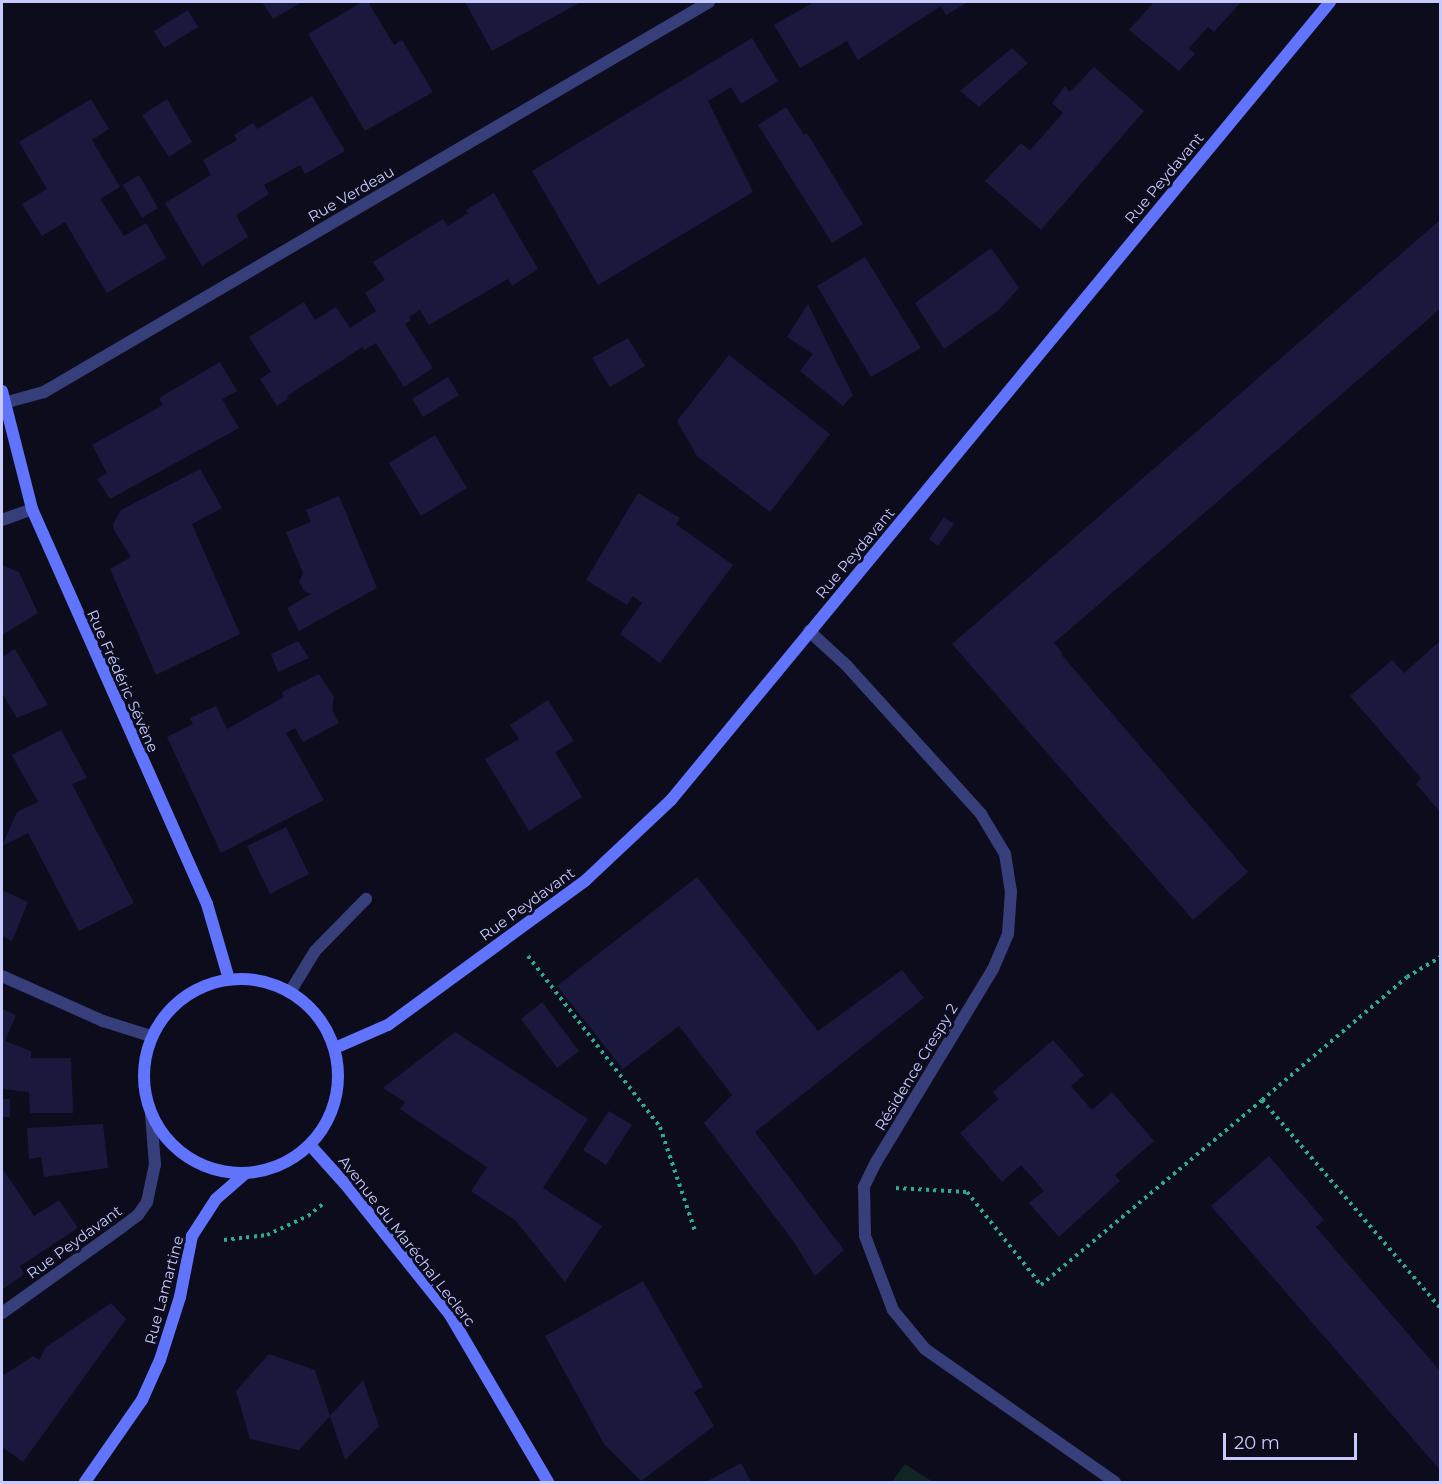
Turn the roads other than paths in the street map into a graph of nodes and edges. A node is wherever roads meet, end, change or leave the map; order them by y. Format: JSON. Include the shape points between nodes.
{"nodes":[{"id":1,"x":709,"y":2,"type":"edge"},
{"id":2,"x":1330,"y":2,"type":"edge"},
{"id":3,"x":3,"y":397,"type":"edge"},
{"id":4,"x":32,"y":509,"type":"junction"},
{"id":5,"x":2,"y":520,"type":"edge"},
{"id":6,"x":809,"y":632,"type":"junction"},
{"id":7,"x":366,"y":899,"type":"dead end"},
{"id":8,"x":2,"y":976,"type":"edge"},
{"id":9,"x":229,"y":979,"type":"junction"},
{"id":10,"x":290,"y":992,"type":"junction"},
{"id":11,"x":151,"y":1036,"type":"junction"},
{"id":12,"x":335,"y":1048,"type":"junction"},
{"id":13,"x":151,"y":1114,"type":"junction"},
{"id":14,"x":310,"y":1145,"type":"junction"},
{"id":15,"x":245,"y":1174,"type":"junction"},
{"id":16,"x":2,"y":1313,"type":"edge"},
{"id":17,"x":85,"y":1482,"type":"edge"},
{"id":18,"x":548,"y":1482,"type":"edge"},
{"id":19,"x":1115,"y":1482,"type":"edge"}],
"edges":[{"from":1,"to":3,"type":"street","name":"Rue Verdeau","via":[[44,392]]},
{"from":2,"to":6,"type":"street","name":"Rue Peydavant"},
{"from":3,"to":4,"type":"street","name":"Rue Frédéric Sévène"},
{"from":4,"to":5,"type":"street"},
{"from":4,"to":9,"type":"street","name":"Rue Frédéric Sévène","via":[[207,904]]},
{"from":6,"to":12,"type":"street","name":"Rue Peydavant","via":[[671,800],[586,880],[388,1025]]},
{"from":6,"to":19,"type":"street","name":"Résidence Crespy 2","via":[[847,666],[981,814],[1005,855],[1011,891],[1008,934],[993,969],[864,1187],[865,1236],[893,1310],[919,1342],[963,1378]]},
{"from":7,"to":10,"type":"street","via":[[315,951]]},
{"from":8,"to":11,"type":"street","via":[[102,1021]]},
{"from":9,"to":10,"type":"street","via":[[261,980]]},
{"from":9,"to":11,"type":"street","via":[[197,988],[170,1007]]},
{"from":10,"to":12,"type":"street","via":[[310,1006]]},
{"from":11,"to":13,"type":"street","via":[[144,1061],[144,1088]]},
{"from":12,"to":14,"type":"street","via":[[339,1074],[336,1100],[326,1124]]},
{"from":13,"to":15,"type":"street","via":[[166,1139],[188,1158],[215,1170]]},
{"from":13,"to":16,"type":"street","name":"Rue Peydavant","via":[[153,1184],[138,1215]]},
{"from":14,"to":15,"type":"street","via":[[269,1170]]},
{"from":14,"to":18,"type":"street","name":"Avenue du Maréchal Leclerc","via":[[450,1315]]},
{"from":15,"to":17,"type":"street","name":"Rue Lamartine","via":[[216,1199],[192,1236],[180,1297],[160,1360],[142,1400]]}]}
